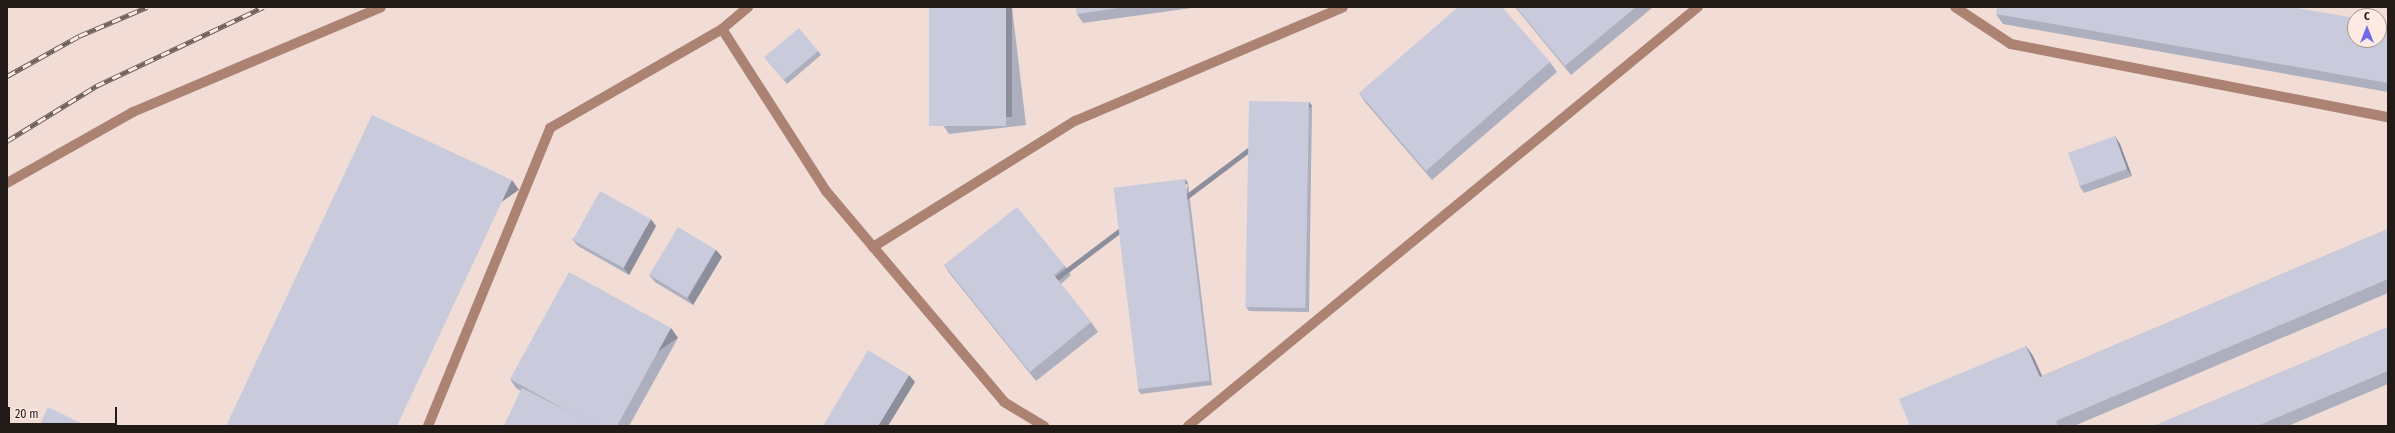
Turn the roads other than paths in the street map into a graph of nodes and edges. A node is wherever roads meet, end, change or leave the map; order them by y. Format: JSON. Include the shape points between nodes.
{"nodes":[{"id":1,"x":382,"y":7,"type":"edge"},
{"id":2,"x":748,"y":7,"type":"edge"},
{"id":3,"x":1343,"y":7,"type":"edge"},
{"id":4,"x":1698,"y":7,"type":"edge"},
{"id":5,"x":1955,"y":7,"type":"edge"},
{"id":6,"x":722,"y":29,"type":"junction"},
{"id":7,"x":2388,"y":117,"type":"edge"},
{"id":8,"x":7,"y":183,"type":"edge"},
{"id":9,"x":873,"y":247,"type":"junction"},
{"id":10,"x":428,"y":426,"type":"edge"},
{"id":11,"x":1044,"y":426,"type":"edge"},
{"id":12,"x":1188,"y":426,"type":"edge"}],
"edges":[{"from":1,"to":8,"type":"lane","via":[[133,112]]},
{"from":2,"to":6,"type":"lane"},
{"from":3,"to":9,"type":"lane","via":[[1074,121]]},
{"from":4,"to":12,"type":"lane"},
{"from":5,"to":7,"type":"lane","via":[[2011,44]]},
{"from":6,"to":9,"type":"lane","via":[[826,191]]},
{"from":6,"to":10,"type":"lane","via":[[550,128]]},
{"from":9,"to":11,"type":"lane","via":[[1004,402]]}]}
